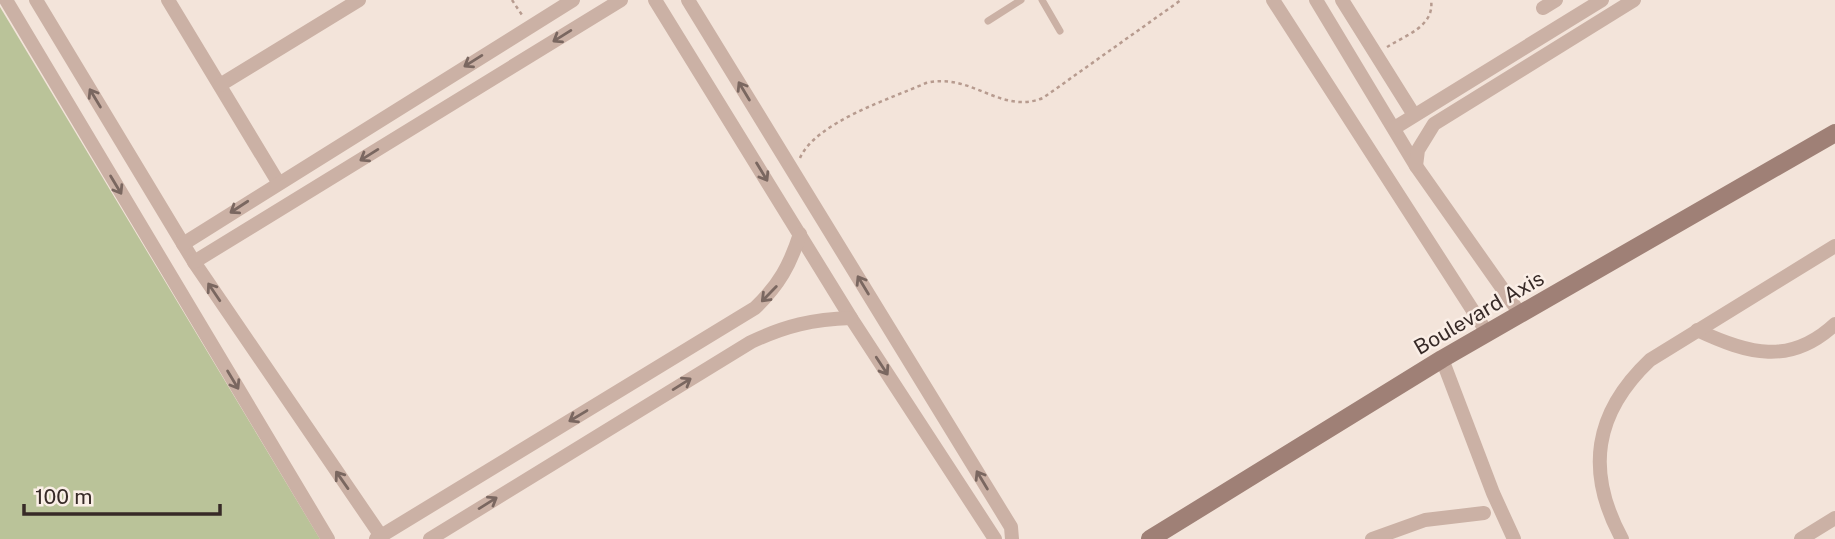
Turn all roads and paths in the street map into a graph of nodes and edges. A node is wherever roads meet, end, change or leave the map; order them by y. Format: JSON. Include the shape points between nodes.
{"nodes":[{"id":1,"x":6,"y":0,"type":"edge"},
{"id":2,"x":36,"y":0,"type":"edge"},
{"id":3,"x":168,"y":0,"type":"edge"},
{"id":4,"x":359,"y":0,"type":"edge"},
{"id":5,"x":512,"y":0,"type":"edge"},
{"id":6,"x":573,"y":0,"type":"edge"},
{"id":7,"x":621,"y":0,"type":"edge"},
{"id":8,"x":656,"y":0,"type":"edge"},
{"id":9,"x":688,"y":0,"type":"edge"},
{"id":10,"x":1021,"y":0,"type":"edge"},
{"id":11,"x":1042,"y":0,"type":"edge"},
{"id":12,"x":1181,"y":0,"type":"edge"},
{"id":13,"x":1273,"y":0,"type":"edge"},
{"id":14,"x":1316,"y":0,"type":"edge"},
{"id":15,"x":1342,"y":0,"type":"edge"},
{"id":16,"x":1431,"y":0,"type":"edge"},
{"id":17,"x":1602,"y":0,"type":"edge"},
{"id":18,"x":1634,"y":0,"type":"edge"},
{"id":19,"x":988,"y":22,"type":"dead end"},
{"id":20,"x":529,"y":27,"type":"junction"},
{"id":21,"x":1060,"y":31,"type":"dead end"},
{"id":22,"x":1375,"y":54,"type":"junction"},
{"id":23,"x":724,"y":59,"type":"junction"},
{"id":24,"x":701,"y":72,"type":"junction"},
{"id":25,"x":220,"y":85,"type":"junction"},
{"id":26,"x":1414,"y":115,"type":"junction"},
{"id":27,"x":1396,"y":127,"type":"junction"},
{"id":28,"x":1835,"y":133,"type":"edge"},
{"id":29,"x":1416,"y":166,"type":"junction"},
{"id":30,"x":795,"y":174,"type":"junction"},
{"id":31,"x":278,"y":182,"type":"junction"},
{"id":32,"x":800,"y":234,"type":"junction"},
{"id":33,"x":183,"y":244,"type":"junction"},
{"id":34,"x":1835,"y":246,"type":"edge"},
{"id":35,"x":194,"y":262,"type":"junction"},
{"id":36,"x":1521,"y":315,"type":"junction"},
{"id":37,"x":851,"y":318,"type":"junction"},
{"id":38,"x":1835,"y":324,"type":"edge"},
{"id":39,"x":1697,"y":330,"type":"junction"},
{"id":40,"x":1489,"y":334,"type":"junction"},
{"id":41,"x":1442,"y":359,"type":"junction"},
{"id":42,"x":1484,"y":513,"type":"dead end"},
{"id":43,"x":1835,"y":518,"type":"edge"},
{"id":44,"x":379,"y":538,"type":"edge"},
{"id":45,"x":328,"y":539,"type":"edge"},
{"id":46,"x":430,"y":539,"type":"edge"},
{"id":47,"x":995,"y":539,"type":"edge"},
{"id":48,"x":1012,"y":539,"type":"edge"},
{"id":49,"x":1150,"y":539,"type":"edge"},
{"id":50,"x":1373,"y":539,"type":"edge"},
{"id":51,"x":1514,"y":539,"type":"edge"},
{"id":52,"x":1622,"y":539,"type":"edge"},
{"id":53,"x":1801,"y":539,"type":"edge"}],
"edges":[{"from":1,"to":45,"type":"street","one_way":true},
{"from":33,"to":2,"type":"street","one_way":true},
{"from":3,"to":25,"type":"street"},
{"from":4,"to":25,"type":"street"},
{"from":5,"to":20,"type":"path"},
{"from":6,"to":20,"type":"street"},
{"from":7,"to":35,"type":"street","one_way":true},
{"from":8,"to":24,"type":"street"},
{"from":9,"to":23,"type":"street"},
{"from":10,"to":19,"type":"lane"},
{"from":11,"to":21,"type":"lane"},
{"from":12,"to":30,"type":"path","via":[[1043,97],[1011,102],[962,82],[926,83],[815,136],[802,153]]},
{"from":13,"to":40,"type":"street"},
{"from":14,"to":27,"type":"street"},
{"from":15,"to":22,"type":"street"},
{"from":16,"to":22,"type":"path","via":[[1431,15],[1425,24]]},
{"from":17,"to":26,"type":"street"},
{"from":18,"to":29,"type":"street","via":[[1434,124],[1418,150]]},
{"from":20,"to":31,"type":"street","one_way":true},
{"from":22,"to":26,"type":"street"},
{"from":23,"to":24,"type":"street"},
{"from":30,"to":23,"type":"street","one_way":true},
{"from":24,"to":32,"type":"street","one_way":true},
{"from":25,"to":31,"type":"street"},
{"from":26,"to":27,"type":"street"},
{"from":27,"to":29,"type":"street"},
{"from":28,"to":36,"type":"street","name":"Boulevard Axis"},
{"from":29,"to":36,"type":"street"},
{"from":48,"to":30,"type":"street","one_way":true,"via":[[1011,527]]},
{"from":31,"to":33,"type":"street","one_way":true},
{"from":32,"to":37,"type":"street"},
{"from":32,"to":44,"type":"street","one_way":true,"via":[[777,287],[755,308]]},
{"from":33,"to":35,"type":"street"},
{"from":34,"to":39,"type":"street"},
{"from":44,"to":35,"type":"street","one_way":true},
{"from":36,"to":40,"type":"street","name":"Boulevard Axis"},
{"from":46,"to":37,"type":"street","one_way":true,"via":[[751,342],[816,319]]},
{"from":37,"to":47,"type":"street","one_way":true},
{"from":38,"to":39,"type":"street","via":[[1805,346],[1765,353]]},
{"from":39,"to":52,"type":"street","via":[[1629,379],[1603,430],[1601,486],[1608,514]]},
{"from":40,"to":41,"type":"street","name":"Boulevard Axis"},
{"from":41,"to":49,"type":"street","name":"Boulevard Axis"},
{"from":41,"to":51,"type":"street"},
{"from":42,"to":50,"type":"street","via":[[1425,520]]},
{"from":43,"to":53,"type":"street"}]}
